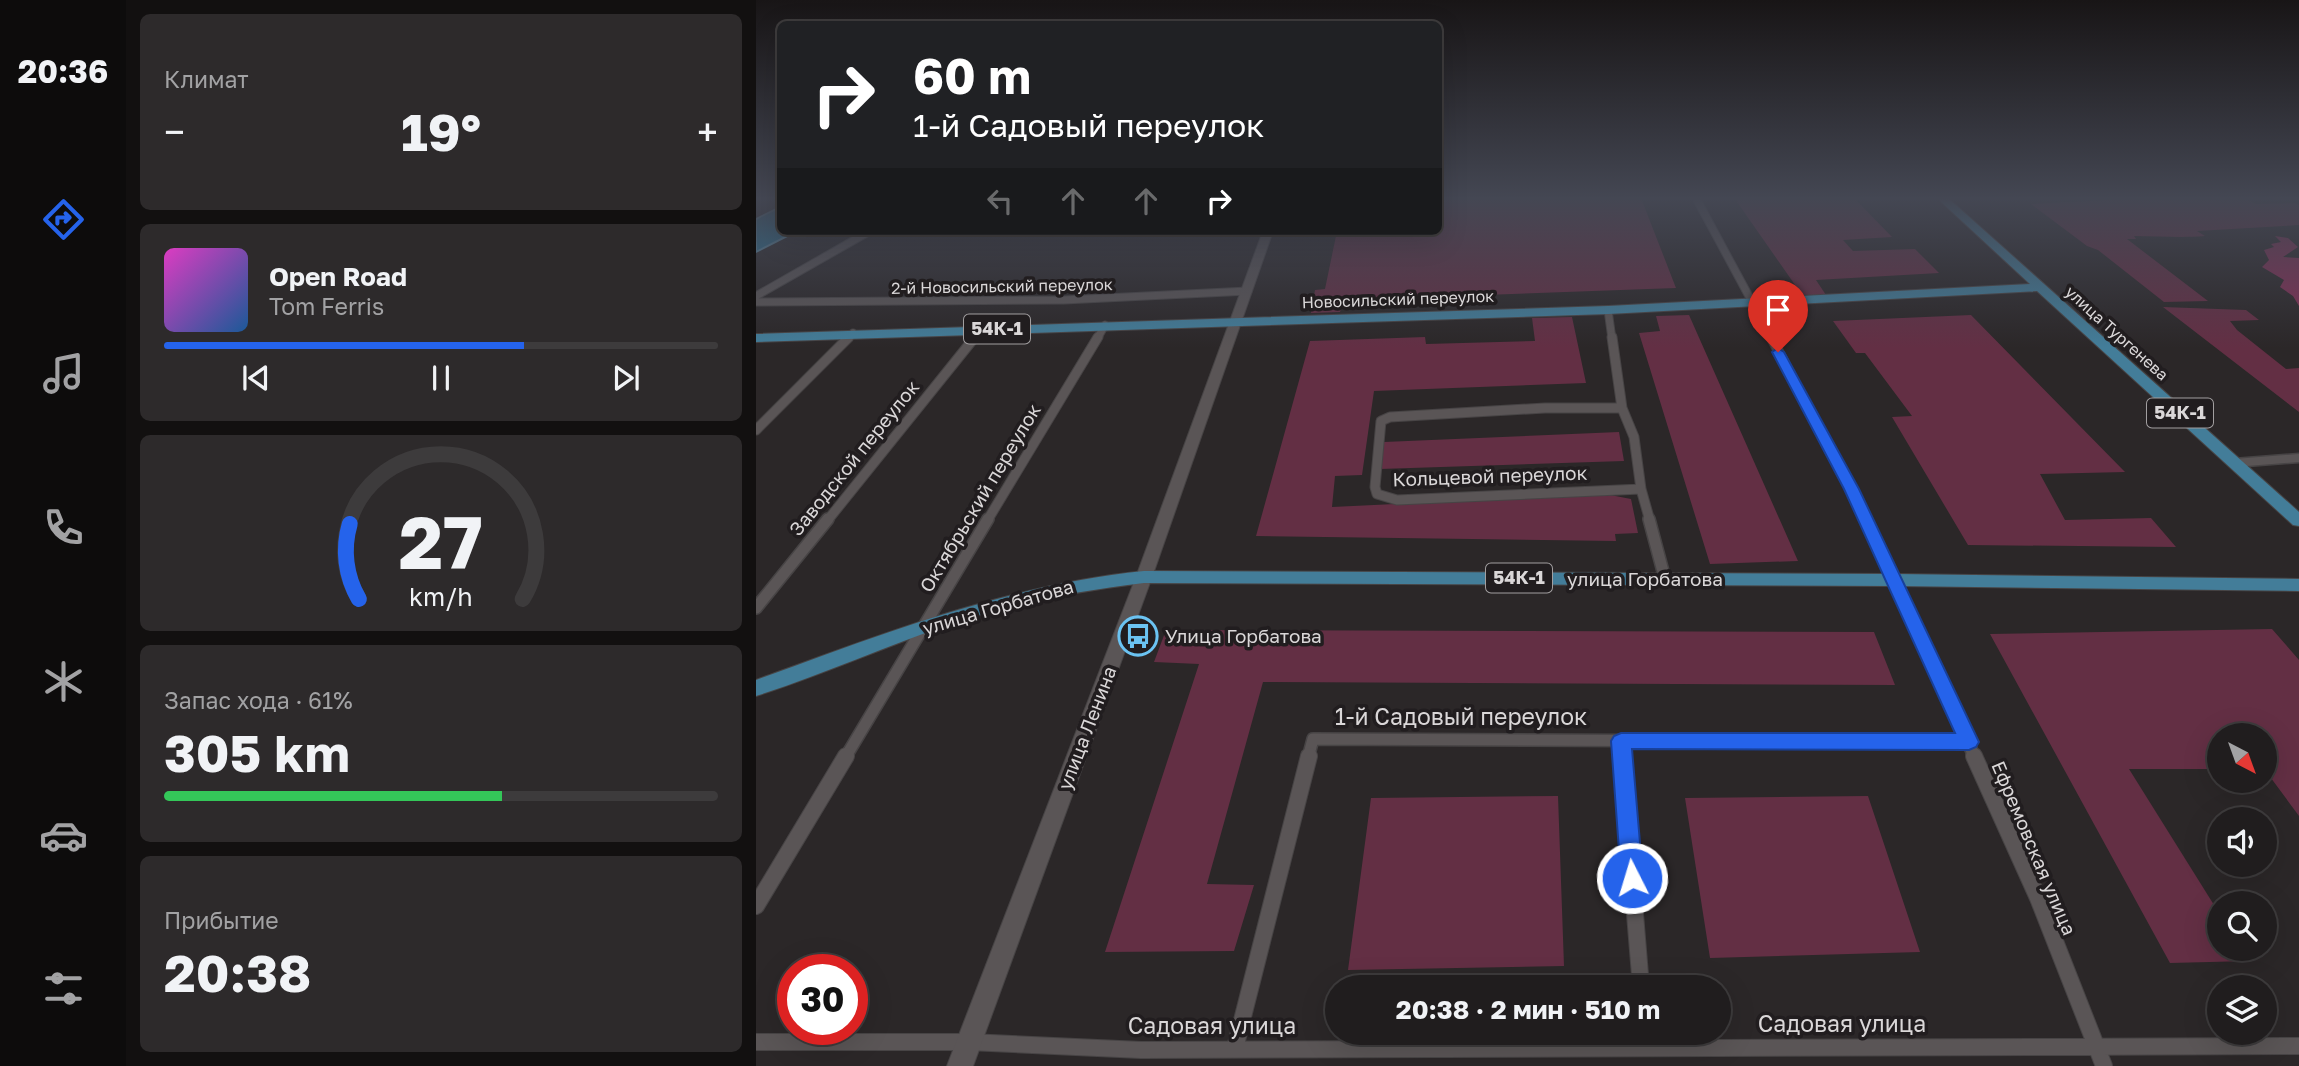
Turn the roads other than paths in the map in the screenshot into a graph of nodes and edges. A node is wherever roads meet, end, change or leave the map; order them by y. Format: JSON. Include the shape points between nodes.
{"nodes":[{"id":1,"x":841,"y":248,"type":"edge"},
{"id":2,"x":1262,"y":248,"type":"edge"},
{"id":3,"x":1723,"y":248,"type":"edge"},
{"id":4,"x":1997,"y":248,"type":"edge"},
{"id":5,"x":2040,"y":286,"type":"junction"},
{"id":6,"x":1248,"y":290,"type":"junction"},
{"id":7,"x":756,"y":296,"type":"edge"},
{"id":8,"x":756,"y":302,"type":"edge"},
{"id":9,"x":1753,"y":304,"type":"junction"},
{"id":10,"x":1608,"y":310,"type":"junction"},
{"id":11,"x":1238,"y":321,"type":"junction"},
{"id":12,"x":1105,"y":326,"type":"junction"},
{"id":13,"x":981,"y":330,"type":"junction"},
{"id":14,"x":853,"y":333,"type":"junction"},
{"id":15,"x":756,"y":338,"type":"edge"},
{"id":16,"x":1622,"y":408,"type":"junction"},
{"id":17,"x":756,"y":430,"type":"edge"},
{"id":18,"x":2299,"y":458,"type":"edge"},
{"id":19,"x":2234,"y":463,"type":"junction"},
{"id":20,"x":1641,"y":489,"type":"junction"},
{"id":21,"x":2299,"y":521,"type":"edge"},
{"id":22,"x":1144,"y":577,"type":"junction"},
{"id":23,"x":1665,"y":579,"type":"junction"},
{"id":24,"x":1895,"y":580,"type":"junction"},
{"id":25,"x":2299,"y":585,"type":"edge"},
{"id":26,"x":756,"y":608,"type":"edge"},
{"id":27,"x":921,"y":629,"type":"junction"},
{"id":28,"x":756,"y":688,"type":"edge"},
{"id":29,"x":1621,"y":741,"type":"junction"},
{"id":30,"x":1969,"y":742,"type":"junction"},
{"id":31,"x":756,"y":906,"type":"edge"},
{"id":32,"x":1640,"y":975,"type":"edge"},
{"id":33,"x":1731,"y":1041,"type":"edge"},
{"id":34,"x":756,"y":1042,"type":"edge"},
{"id":35,"x":969,"y":1042,"type":"junction"},
{"id":36,"x":1389,"y":1045,"type":"edge"},
{"id":37,"x":2095,"y":1046,"type":"junction"},
{"id":38,"x":2299,"y":1046,"type":"edge"},
{"id":39,"x":1235,"y":1048,"type":"junction"},
{"id":40,"x":960,"y":1066,"type":"edge"},
{"id":41,"x":2104,"y":1066,"type":"edge"}],
"edges":[{"from":1,"to":7,"type":"street"},
{"from":2,"to":6,"type":"main road","name":"улица Ленина"},
{"from":3,"to":9,"type":"street","name":"Ефремовская улица"},
{"from":4,"to":5,"type":"main road","name":"улица Тургенева","number":"54К-1"},
{"from":5,"to":9,"type":"main road","name":"Новосильский переулок","number":"54К-1"},
{"from":5,"to":19,"type":"main road","name":"улица Тургенева","number":"54К-1"},
{"from":6,"to":8,"type":"street","name":"2-й Новосильский переулок","via":[[1050,300]]},
{"from":6,"to":11,"type":"main road","name":"улица Ленина"},
{"from":9,"to":10,"type":"main road","name":"Новосильский переулок","number":"54К-1"},
{"from":9,"to":24,"type":"street","name":"Ефремовская улица"},
{"from":10,"to":11,"type":"main road","name":"Новосильский переулок","number":"54К-1"},
{"from":10,"to":16,"type":"street"},
{"from":11,"to":12,"type":"main road","name":"Новосильский переулок","number":"54К-1"},
{"from":11,"to":22,"type":"main road","name":"улица Ленина"},
{"from":12,"to":13,"type":"main road","name":"Новосильский переулок","number":"54К-1"},
{"from":12,"to":27,"type":"street","name":"Октябрьский переулок"},
{"from":13,"to":14,"type":"main road","name":"Новосильский переулок","number":"54К-1"},
{"from":13,"to":26,"type":"street","name":"Заводской переулок"},
{"from":14,"to":15,"type":"main road","name":"Новосильский переулок","number":"54К-1"},
{"from":14,"to":17,"type":"street"},
{"from":16,"to":20,"type":"street","via":[[1633,437]]},
{"from":16,"to":20,"type":"street","name":"Кольцевой переулок","via":[[1390,417],[1381,421],[1375,487],[1377,494],[1397,500]]},
{"from":18,"to":19,"type":"street"},
{"from":19,"to":21,"type":"main road","name":"улица Тургенева","number":"54К-1"},
{"from":20,"to":23,"type":"street"},
{"from":22,"to":23,"type":"main road","name":"улица Горбатова","number":"54К-1"},
{"from":22,"to":27,"type":"main road","name":"улица Горбатова","number":"54К-1","via":[[1037,592]]},
{"from":22,"to":35,"type":"main road","name":"улица Ленина"},
{"from":23,"to":24,"type":"main road","name":"улица Горбатова","number":"54К-1"},
{"from":24,"to":25,"type":"main road","name":"улица Горбатова","number":"54К-1"},
{"from":24,"to":30,"type":"street","name":"Ефремовская улица"},
{"from":27,"to":28,"type":"main road","name":"улица Горбатова","number":"54К-1"},
{"from":27,"to":31,"type":"street","name":"Октябрьский переулок"},
{"from":29,"to":30,"type":"street","name":"1-й Садовый переулок"},
{"from":29,"to":32,"type":"street"},
{"from":29,"to":39,"type":"street","name":"1-й Садовый переулок","via":[[1313,739]]},
{"from":30,"to":37,"type":"street","name":"Ефремовская улица","via":[[2038,898]]},
{"from":33,"to":37,"type":"street","name":"Садовая улица"},
{"from":34,"to":35,"type":"street","name":"Садовая улица"},
{"from":35,"to":39,"type":"street","name":"Садовая улица","via":[[1068,1049]]},
{"from":35,"to":40,"type":"main road","name":"улица Ленина"},
{"from":36,"to":39,"type":"street","name":"Садовая улица"},
{"from":37,"to":38,"type":"street","name":"Садовая улица"},
{"from":37,"to":41,"type":"street","name":"Ефремовская улица"}]}
